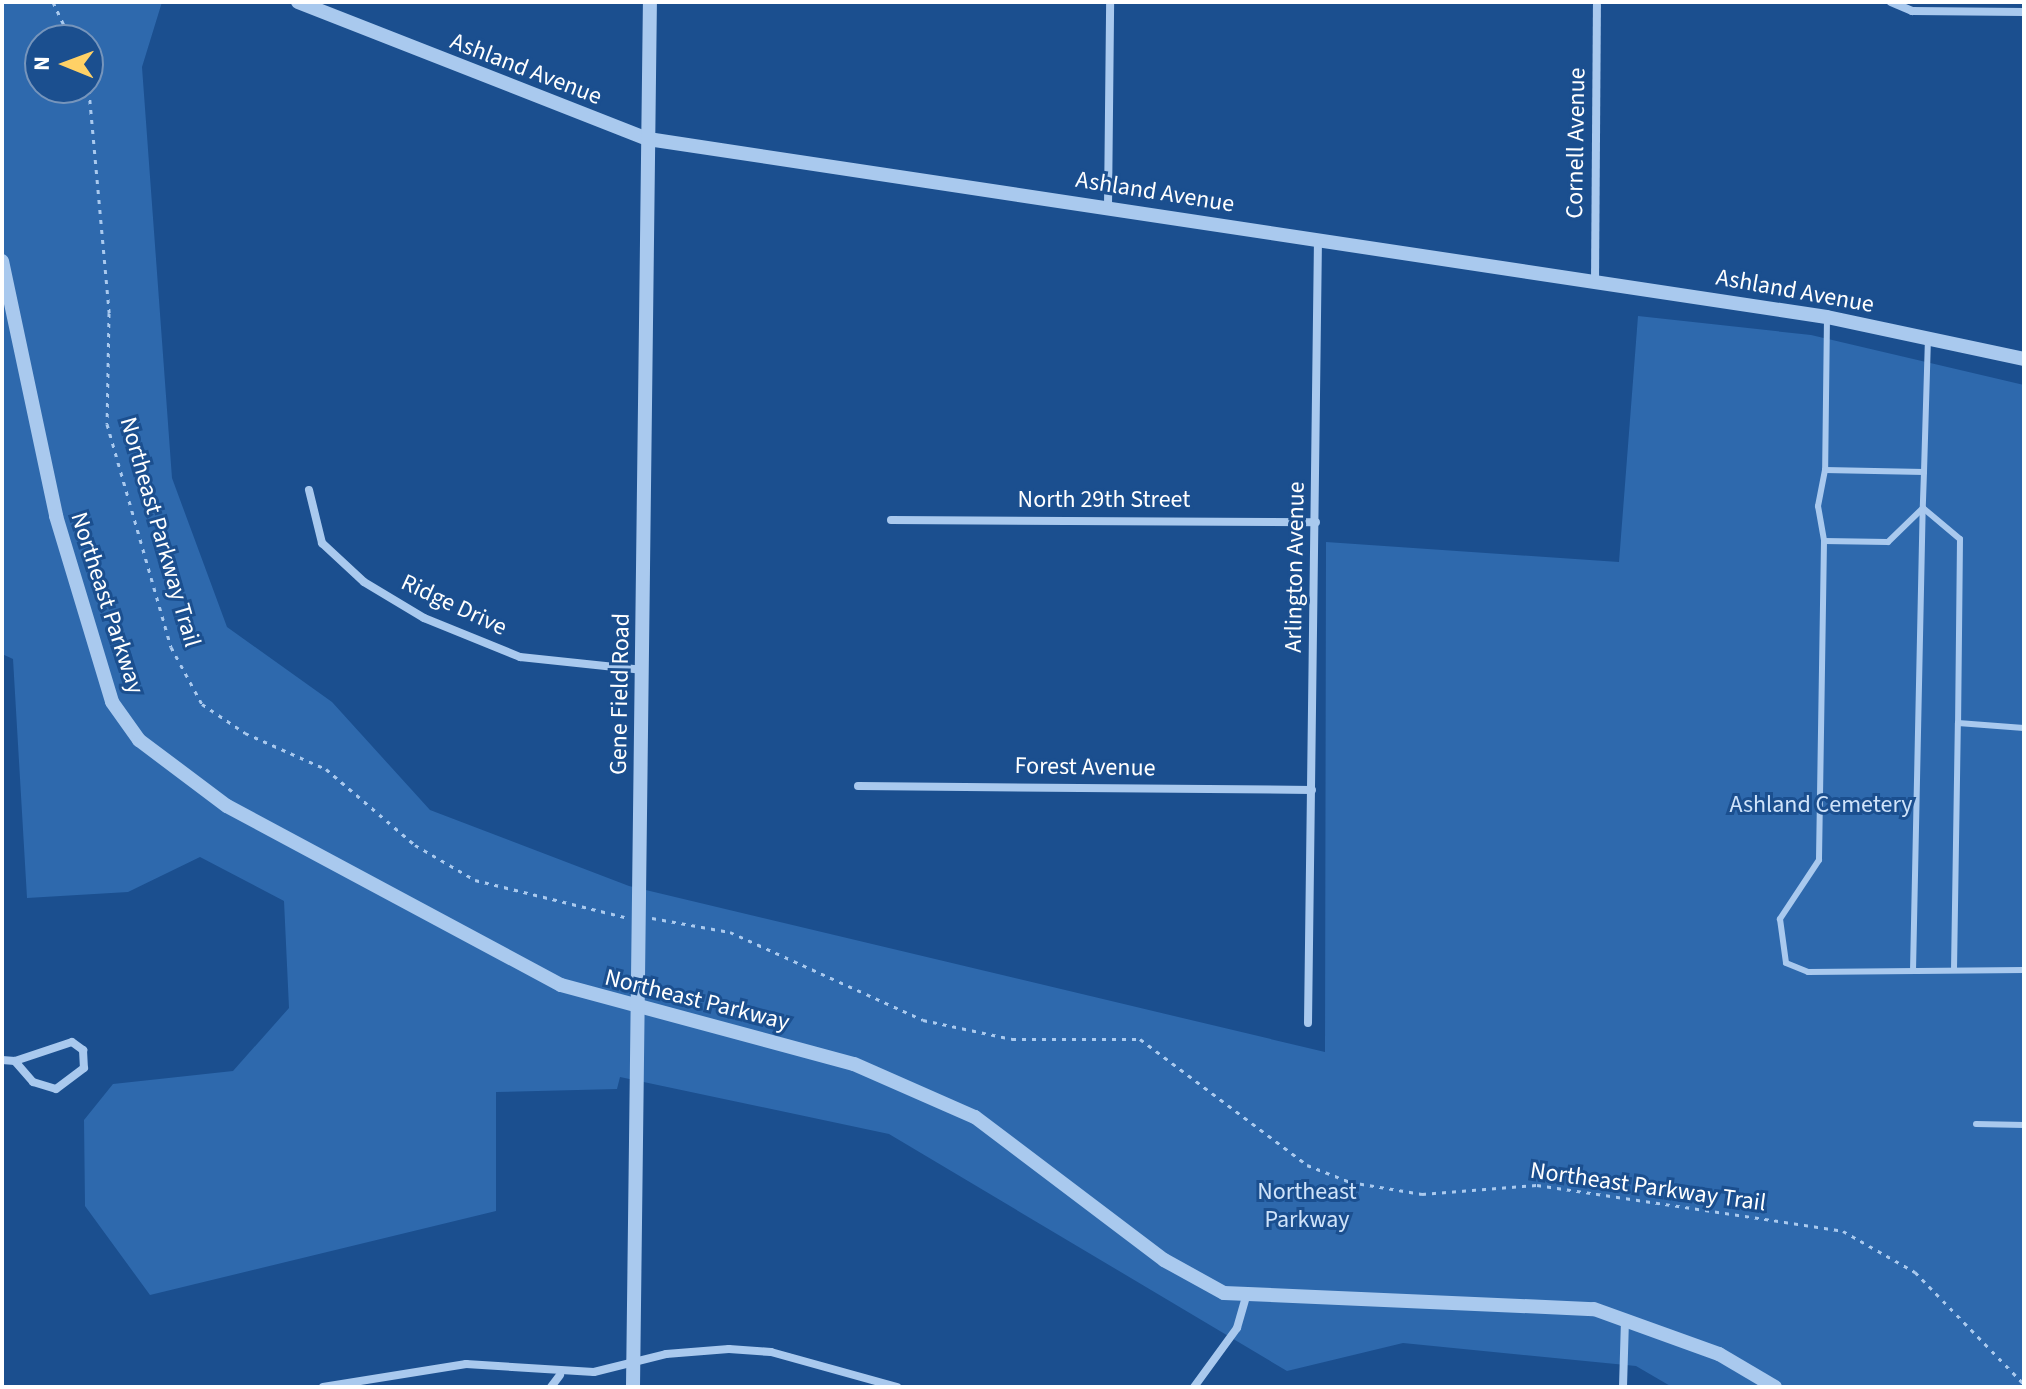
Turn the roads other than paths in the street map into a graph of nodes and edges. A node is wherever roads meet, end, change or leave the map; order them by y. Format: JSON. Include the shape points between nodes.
{"nodes":[{"id":1,"x":298,"y":2,"type":"edge"},
{"id":2,"x":650,"y":2,"type":"edge"},
{"id":3,"x":1110,"y":2,"type":"edge"},
{"id":4,"x":1891,"y":2,"type":"edge"},
{"id":5,"x":313,"y":5,"type":"edge"},
{"id":6,"x":1597,"y":5,"type":"dead end"},
{"id":7,"x":2024,"y":12,"type":"edge"},
{"id":8,"x":648,"y":139,"type":"junction"},
{"id":9,"x":1108,"y":207,"type":"junction"},
{"id":10,"x":1318,"y":240,"type":"junction"},
{"id":11,"x":2,"y":261,"type":"edge"},
{"id":12,"x":1595,"y":282,"type":"junction"},
{"id":13,"x":1827,"y":317,"type":"junction"},
{"id":14,"x":1928,"y":338,"type":"junction"},
{"id":15,"x":2024,"y":359,"type":"edge"},
{"id":16,"x":1825,"y":470,"type":"junction"},
{"id":17,"x":1924,"y":472,"type":"junction"},
{"id":18,"x":309,"y":490,"type":"dead end"},
{"id":19,"x":1923,"y":508,"type":"junction"},
{"id":20,"x":891,"y":520,"type":"dead end"},
{"id":21,"x":1316,"y":522,"type":"junction"},
{"id":22,"x":1824,"y":541,"type":"junction"},
{"id":23,"x":643,"y":670,"type":"junction"},
{"id":24,"x":1958,"y":723,"type":"junction"},
{"id":25,"x":2024,"y":728,"type":"edge"},
{"id":26,"x":858,"y":786,"type":"dead end"},
{"id":27,"x":1312,"y":790,"type":"junction"},
{"id":28,"x":1954,"y":970,"type":"junction"},
{"id":29,"x":2024,"y":970,"type":"edge"},
{"id":30,"x":1913,"y":971,"type":"junction"},
{"id":31,"x":1308,"y":1023,"type":"dead end"},
{"id":32,"x":2,"y":1060,"type":"edge"},
{"id":33,"x":15,"y":1061,"type":"junction"},
{"id":34,"x":1976,"y":1124,"type":"dead end"},
{"id":35,"x":2024,"y":1125,"type":"edge"},
{"id":36,"x":1246,"y":1296,"type":"junction"},
{"id":37,"x":1625,"y":1317,"type":"junction"},
{"id":38,"x":633,"y":1367,"type":"junction"},
{"id":39,"x":560,"y":1375,"type":"junction"},
{"id":40,"x":323,"y":1387,"type":"edge"},
{"id":41,"x":551,"y":1387,"type":"edge"},
{"id":42,"x":633,"y":1387,"type":"edge"},
{"id":43,"x":897,"y":1387,"type":"edge"},
{"id":44,"x":1194,"y":1387,"type":"edge"},
{"id":45,"x":1623,"y":1387,"type":"edge"},
{"id":46,"x":1775,"y":1387,"type":"edge"}],
"edges":[{"from":1,"to":5,"type":"street","name":"Ashland Avenue"},
{"from":2,"to":8,"type":"street","name":"Gene Field Road"},
{"from":3,"to":9,"type":"street"},
{"from":4,"to":7,"type":"street","via":[[1912,11]]},
{"from":5,"to":8,"type":"street","name":"Ashland Avenue"},
{"from":6,"to":12,"type":"street","name":"Cornell Avenue"},
{"from":8,"to":9,"type":"street","name":"Ashland Avenue"},
{"from":8,"to":23,"type":"street","name":"Gene Field Road"},
{"from":9,"to":10,"type":"street","name":"Ashland Avenue"},
{"from":10,"to":12,"type":"street","name":"Ashland Avenue"},
{"from":10,"to":21,"type":"street","name":"Arlington Avenue"},
{"from":11,"to":36,"type":"street","name":"Northeast Parkway","via":[[15,345],[92,644],[112,702],[169,766],[299,848],[561,985],[854,1064],[975,1117],[1164,1260],[1204,1284]]},
{"from":12,"to":13,"type":"street","name":"Ashland Avenue"},
{"from":13,"to":14,"type":"street","name":"Ashland Avenue"},
{"from":13,"to":16,"type":"lane"},
{"from":14,"to":15,"type":"street","name":"Ashland Avenue"},
{"from":14,"to":17,"type":"lane"},
{"from":16,"to":17,"type":"lane"},
{"from":16,"to":22,"type":"lane","via":[[1818,506]]},
{"from":17,"to":19,"type":"lane"},
{"from":18,"to":23,"type":"street","name":"Ridge Drive","via":[[322,543],[364,582],[424,618],[520,657]]},
{"from":19,"to":22,"type":"lane","via":[[1888,542]]},
{"from":19,"to":24,"type":"lane","via":[[1960,539]]},
{"from":19,"to":30,"type":"lane"},
{"from":20,"to":21,"type":"street","name":"North 29th Street"},
{"from":21,"to":27,"type":"street","name":"Arlington Avenue"},
{"from":22,"to":30,"type":"lane","via":[[1819,860],[1780,919],[1780,939],[1786,963],[1808,972]]},
{"from":23,"to":38,"type":"street","name":"Gene Field Road"},
{"from":24,"to":25,"type":"lane"},
{"from":24,"to":28,"type":"lane"},
{"from":26,"to":27,"type":"street","name":"Forest Avenue"},
{"from":27,"to":31,"type":"street","name":"Arlington Avenue"},
{"from":28,"to":29,"type":"lane"},
{"from":28,"to":30,"type":"lane"},
{"from":32,"to":33,"type":"street"},
{"from":33,"to":33,"type":"street","via":[[33,1082],[56,1089],[84,1068],[83,1050],[72,1042]]},
{"from":34,"to":35,"type":"lane"},
{"from":36,"to":37,"type":"street","name":"Northeast Parkway","via":[[1522,1302]]},
{"from":36,"to":44,"type":"street","via":[[1231,1339]]},
{"from":37,"to":45,"type":"street"},
{"from":37,"to":46,"type":"street","name":"Northeast Parkway","via":[[1719,1354]]},
{"from":38,"to":39,"type":"street"},
{"from":38,"to":42,"type":"street","name":"Gene Field Road"},
{"from":38,"to":43,"type":"street","via":[[692,1351],[771,1352]]},
{"from":39,"to":40,"type":"street","via":[[466,1364]]},
{"from":39,"to":41,"type":"street"}]}
